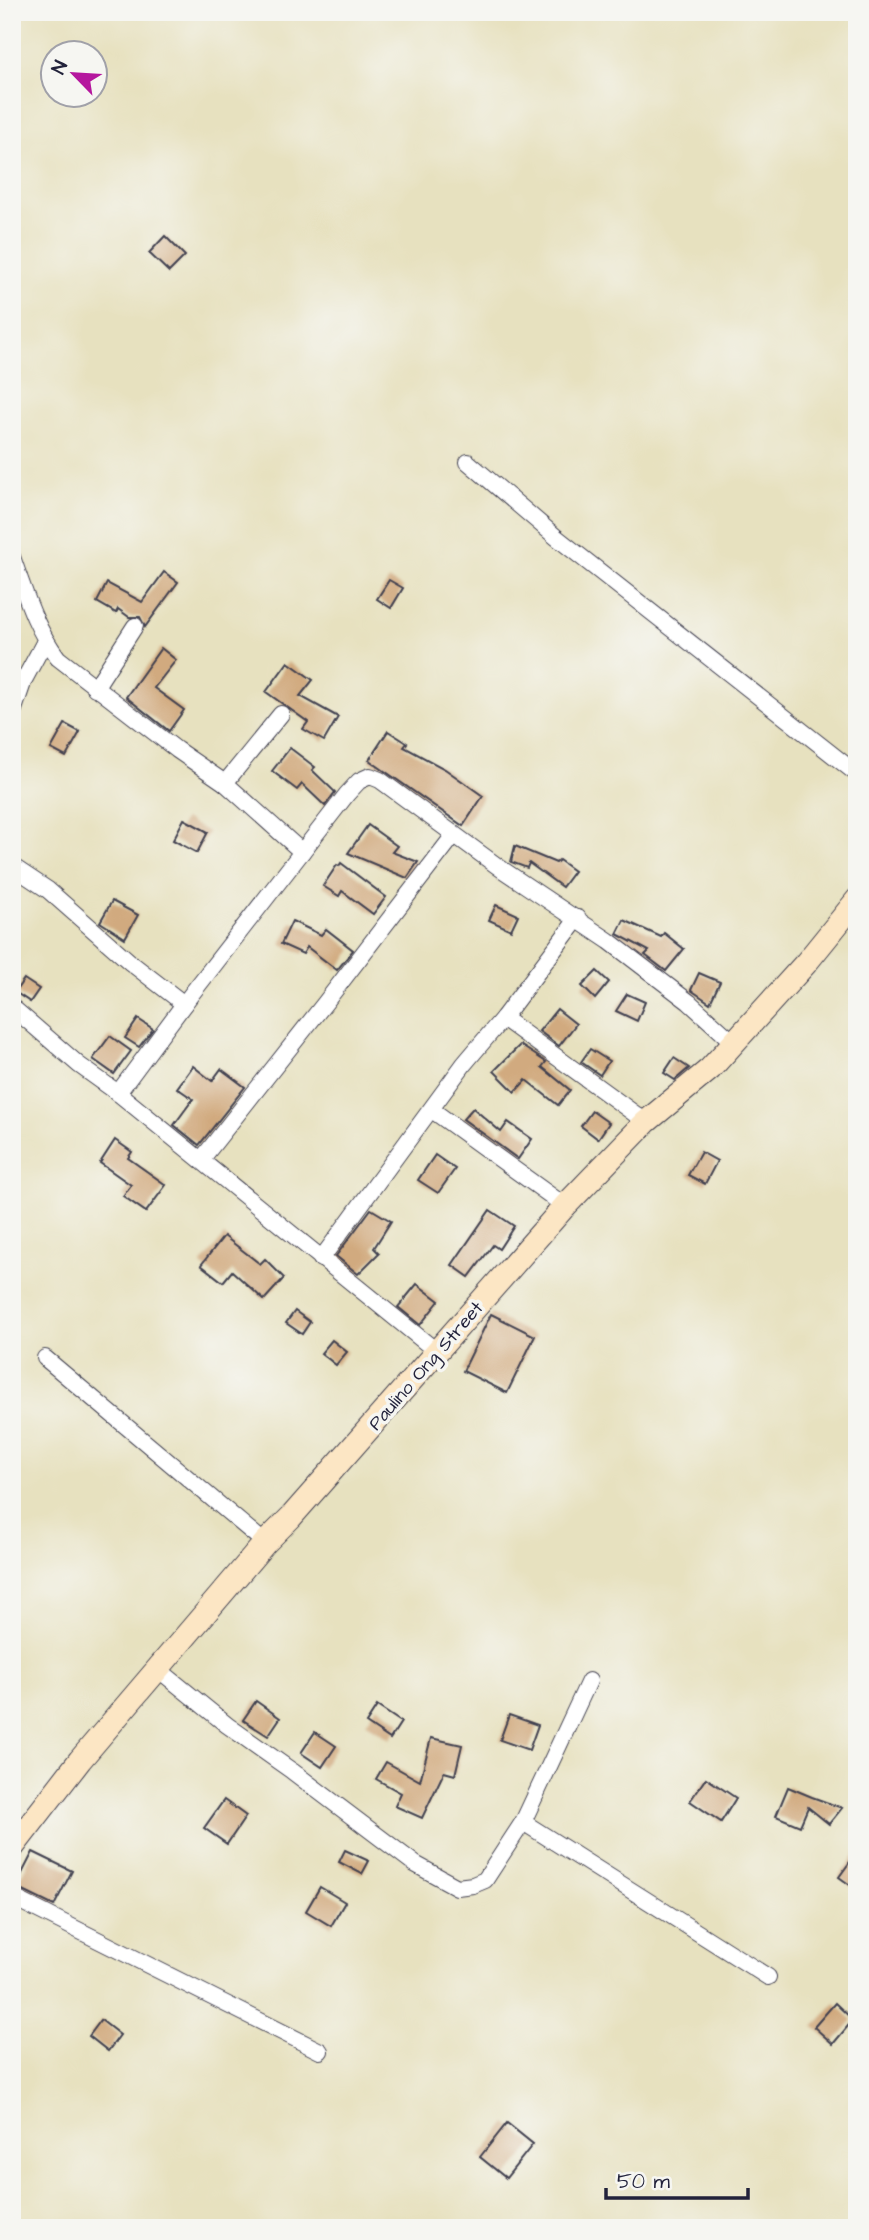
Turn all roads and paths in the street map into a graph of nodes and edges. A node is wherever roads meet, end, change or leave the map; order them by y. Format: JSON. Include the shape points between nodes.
{"nodes":[{"id":1,"x":468,"y":463,"type":"dead end"},
{"id":2,"x":12,"y":557,"type":"edge"},
{"id":3,"x":135,"y":626,"type":"dead end"},
{"id":4,"x":45,"y":641,"type":"junction"},
{"id":5,"x":95,"y":688,"type":"junction"},
{"id":6,"x":281,"y":714,"type":"dead end"},
{"id":7,"x":12,"y":715,"type":"edge"},
{"id":8,"x":857,"y":774,"type":"edge"},
{"id":9,"x":225,"y":783,"type":"junction"},
{"id":10,"x":454,"y":835,"type":"junction"},
{"id":11,"x":302,"y":852,"type":"junction"},
{"id":12,"x":12,"y":866,"type":"edge"},
{"id":13,"x":857,"y":900,"type":"edge"},
{"id":14,"x":578,"y":918,"type":"junction"},
{"id":15,"x":184,"y":1004,"type":"junction"},
{"id":16,"x":12,"y":1007,"type":"edge"},
{"id":17,"x":503,"y":1018,"type":"junction"},
{"id":18,"x":733,"y":1042,"type":"junction"},
{"id":19,"x":118,"y":1093,"type":"junction"},
{"id":20,"x":432,"y":1110,"type":"junction"},
{"id":21,"x":646,"y":1122,"type":"junction"},
{"id":22,"x":201,"y":1160,"type":"junction"},
{"id":23,"x":565,"y":1206,"type":"junction"},
{"id":24,"x":321,"y":1259,"type":"junction"},
{"id":25,"x":436,"y":1352,"type":"junction"},
{"id":26,"x":45,"y":1358,"type":"dead end"},
{"id":27,"x":265,"y":1544,"type":"junction"},
{"id":28,"x":158,"y":1669,"type":"junction"},
{"id":29,"x":589,"y":1681,"type":"dead end"},
{"id":30,"x":523,"y":1822,"type":"junction"},
{"id":31,"x":12,"y":1848,"type":"edge"},
{"id":32,"x":12,"y":1897,"type":"edge"},
{"id":33,"x":768,"y":1977,"type":"dead end"},
{"id":34,"x":320,"y":2051,"type":"dead end"}],
"edges":[{"from":1,"to":8,"type":"street"},
{"from":2,"to":4,"type":"street"},
{"from":3,"to":5,"type":"street"},
{"from":4,"to":5,"type":"street"},
{"from":4,"to":7,"type":"street"},
{"from":5,"to":9,"type":"street"},
{"from":6,"to":9,"type":"street"},
{"from":9,"to":11,"type":"street"},
{"from":10,"to":11,"type":"street","via":[[370,776],[347,794]]},
{"from":10,"to":14,"type":"street"},
{"from":10,"to":22,"type":"street"},
{"from":11,"to":15,"type":"street"},
{"from":12,"to":15,"type":"street","via":[[48,890]]},
{"from":13,"to":18,"type":"street","name":"Paulino Ong Street"},
{"from":14,"to":17,"type":"street"},
{"from":14,"to":18,"type":"street"},
{"from":15,"to":19,"type":"street"},
{"from":16,"to":19,"type":"street"},
{"from":17,"to":20,"type":"street"},
{"from":17,"to":21,"type":"street"},
{"from":18,"to":21,"type":"street","name":"Paulino Ong Street","via":[[710,1069]]},
{"from":19,"to":22,"type":"street"},
{"from":20,"to":23,"type":"street"},
{"from":20,"to":24,"type":"street"},
{"from":21,"to":23,"type":"street","name":"Paulino Ong Street"},
{"from":22,"to":24,"type":"street"},
{"from":23,"to":25,"type":"street","name":"Paulino Ong Street"},
{"from":24,"to":25,"type":"street"},
{"from":25,"to":27,"type":"street","name":"Paulino Ong Street"},
{"from":26,"to":27,"type":"street"},
{"from":27,"to":28,"type":"street","name":"Paulino Ong Street"},
{"from":28,"to":30,"type":"street","via":[[226,1725],[444,1882],[457,1887],[485,1880]]},
{"from":28,"to":31,"type":"street","name":"Paulino Ong Street","via":[[80,1759]]},
{"from":29,"to":30,"type":"street"},
{"from":30,"to":33,"type":"street"},
{"from":32,"to":34,"type":"street"}]}
